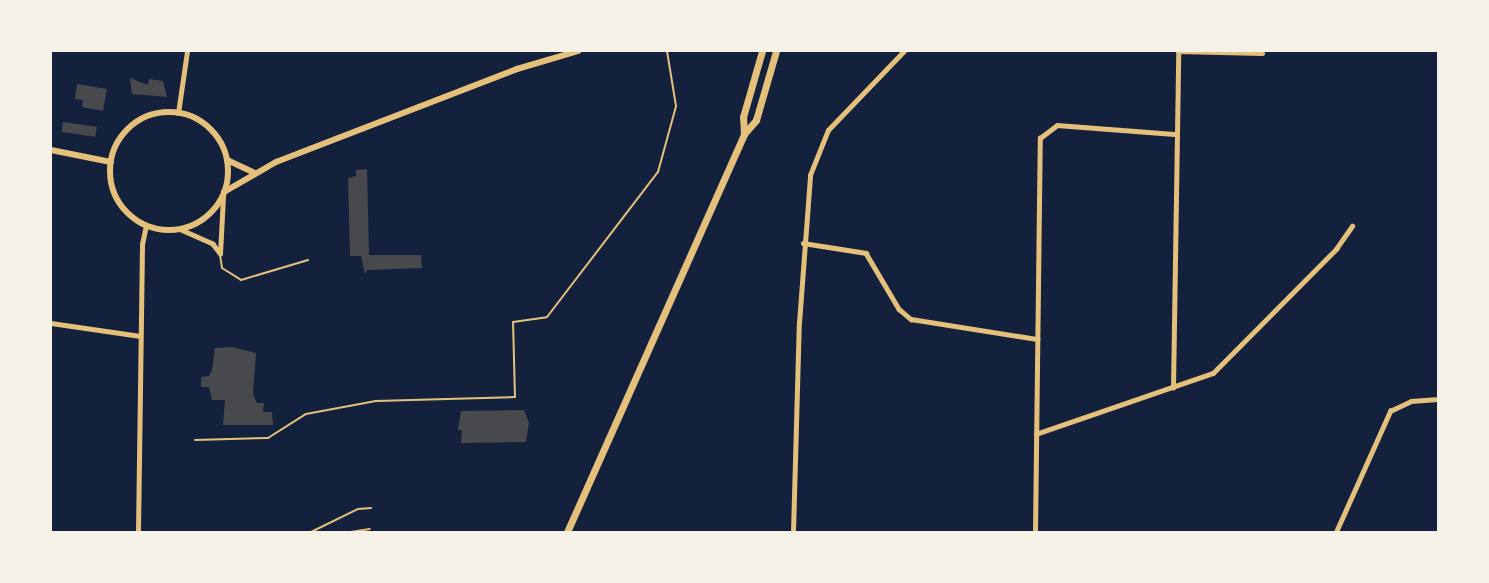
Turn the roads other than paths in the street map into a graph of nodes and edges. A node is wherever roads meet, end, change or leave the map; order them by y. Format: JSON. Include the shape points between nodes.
{"nodes":[{"id":1,"x":187,"y":51,"type":"edge"},
{"id":2,"x":578,"y":51,"type":"edge"},
{"id":3,"x":667,"y":51,"type":"edge"},
{"id":4,"x":762,"y":51,"type":"edge"},
{"id":5,"x":776,"y":51,"type":"edge"},
{"id":6,"x":904,"y":51,"type":"edge"},
{"id":7,"x":1178,"y":51,"type":"edge"},
{"id":8,"x":1262,"y":53,"type":"dead end"},
{"id":9,"x":178,"y":113,"type":"junction"},
{"id":10,"x":744,"y":134,"type":"junction"},
{"id":11,"x":1174,"y":134,"type":"junction"},
{"id":12,"x":51,"y":150,"type":"edge"},
{"id":13,"x":227,"y":160,"type":"junction"},
{"id":14,"x":111,"y":162,"type":"junction"},
{"id":15,"x":253,"y":172,"type":"junction"},
{"id":16,"x":224,"y":194,"type":"junction"},
{"id":17,"x":146,"y":225,"type":"junction"},
{"id":18,"x":1352,"y":226,"type":"dead end"},
{"id":19,"x":180,"y":229,"type":"junction"},
{"id":20,"x":803,"y":243,"type":"junction"},
{"id":21,"x":220,"y":254,"type":"junction"},
{"id":22,"x":308,"y":260,"type":"dead end"},
{"id":23,"x":51,"y":323,"type":"edge"},
{"id":24,"x":139,"y":336,"type":"junction"},
{"id":25,"x":1037,"y":339,"type":"junction"},
{"id":26,"x":1173,"y":388,"type":"junction"},
{"id":27,"x":1438,"y":399,"type":"edge"},
{"id":28,"x":1036,"y":434,"type":"junction"},
{"id":29,"x":195,"y":440,"type":"dead end"},
{"id":30,"x":371,"y":508,"type":"dead end"},
{"id":31,"x":370,"y":529,"type":"dead end"},
{"id":32,"x":138,"y":532,"type":"edge"},
{"id":33,"x":311,"y":532,"type":"edge"},
{"id":34,"x":351,"y":532,"type":"edge"},
{"id":35,"x":568,"y":532,"type":"edge"},
{"id":36,"x":793,"y":532,"type":"edge"},
{"id":37,"x":1035,"y":532,"type":"edge"},
{"id":38,"x":1336,"y":532,"type":"edge"}],
"edges":[{"from":1,"to":9,"type":"street"},
{"from":2,"to":15,"type":"main road","via":[[517,69]]},
{"from":3,"to":29,"type":"lane","via":[[676,106],[658,172],[547,317],[513,322],[515,397],[376,401],[306,414],[268,438]]},
{"from":4,"to":10,"type":"highway","via":[[743,117]]},
{"from":5,"to":10,"type":"highway","via":[[756,120]]},
{"from":6,"to":20,"type":"street","via":[[837,118],[821,142],[808,186]]},
{"from":7,"to":8,"type":"street"},
{"from":7,"to":11,"type":"street"},
{"from":9,"to":13,"type":"main road","via":[[210,129]]},
{"from":9,"to":14,"type":"main road","via":[[158,113],[139,121],[123,134]]},
{"from":10,"to":35,"type":"highway"},
{"from":11,"to":25,"type":"street","via":[[1057,125],[1044,132],[1038,146],[1036,185]]},
{"from":11,"to":26,"type":"street"},
{"from":12,"to":14,"type":"main road"},
{"from":13,"to":15,"type":"main road"},
{"from":13,"to":16,"type":"main road"},
{"from":14,"to":17,"type":"main road","via":[[112,184],[121,205]]},
{"from":15,"to":16,"type":"main road"},
{"from":16,"to":19,"type":"main road","via":[[206,217]]},
{"from":16,"to":21,"type":"street"},
{"from":17,"to":19,"type":"main road"},
{"from":17,"to":24,"type":"street"},
{"from":18,"to":26,"type":"street","via":[[1336,249],[1221,366]]},
{"from":19,"to":21,"type":"street","via":[[213,244]]},
{"from":20,"to":25,"type":"street","via":[[866,253],[899,309],[911,319]]},
{"from":20,"to":36,"type":"street"},
{"from":21,"to":22,"type":"lane","via":[[222,268],[241,280]]},
{"from":23,"to":24,"type":"street"},
{"from":24,"to":32,"type":"street"},
{"from":25,"to":28,"type":"street"},
{"from":26,"to":28,"type":"street"},
{"from":27,"to":38,"type":"street","via":[[1410,401],[1390,411]]},
{"from":28,"to":37,"type":"street"},
{"from":30,"to":33,"type":"lane","via":[[358,509]]},
{"from":31,"to":34,"type":"lane"}]}
